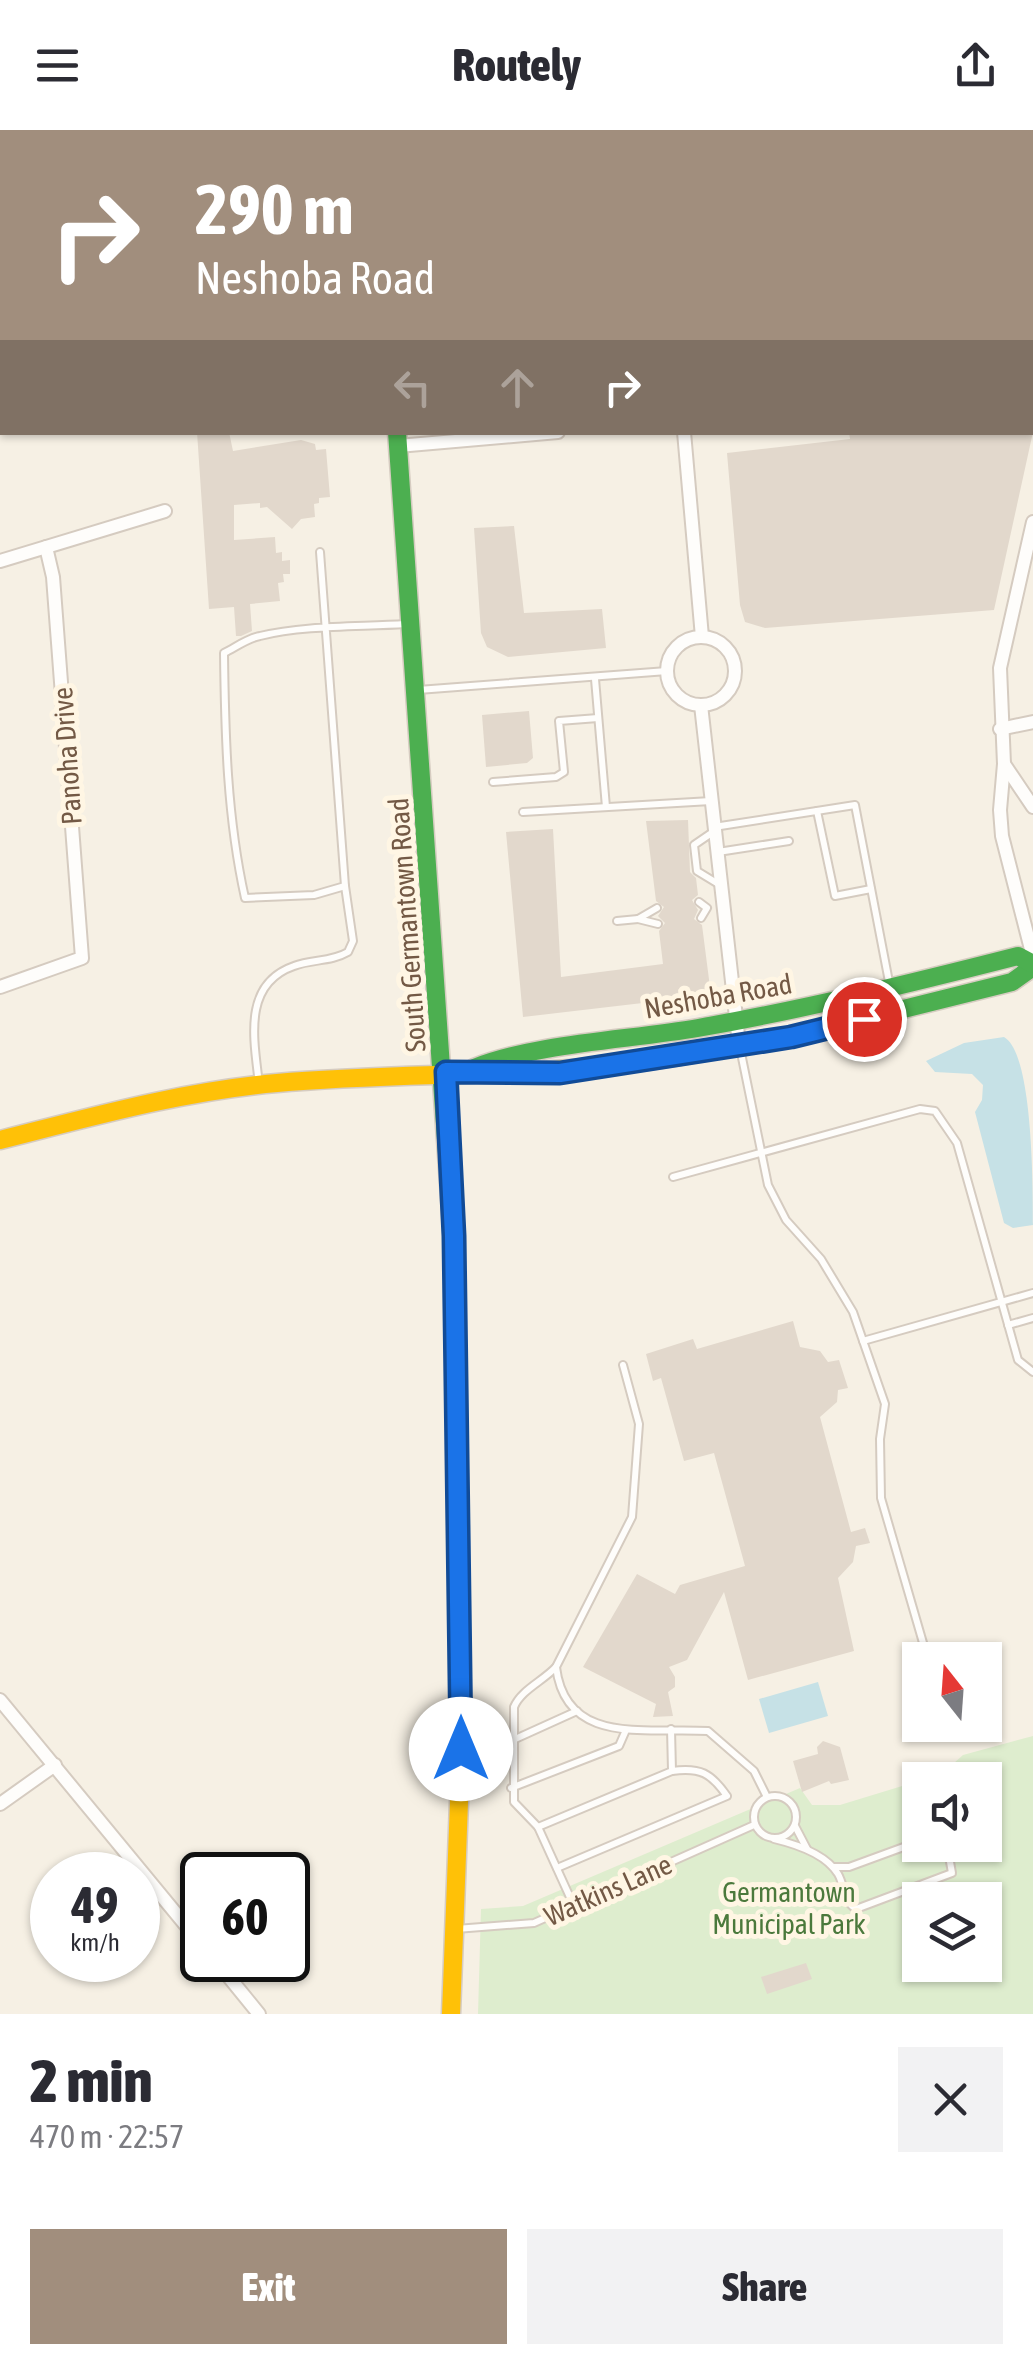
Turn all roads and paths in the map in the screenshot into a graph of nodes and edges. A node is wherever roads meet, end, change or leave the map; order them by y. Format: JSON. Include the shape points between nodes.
{"nodes":[{"id":1,"x":489,"y":435,"type":"edge"},
{"id":2,"x":684,"y":435,"type":"edge"},
{"id":3,"x":398,"y":439,"type":"edge"},
{"id":4,"x":165,"y":512,"type":"dead end"},
{"id":5,"x":1033,"y":522,"type":"edge"},
{"id":6,"x":46,"y":547,"type":"junction"},
{"id":7,"x":320,"y":552,"type":"dead end"},
{"id":8,"x":0,"y":561,"type":"edge"},
{"id":9,"x":412,"y":623,"type":"junction"},
{"id":10,"x":325,"y":630,"type":"junction"},
{"id":11,"x":702,"y":637,"type":"junction"},
{"id":12,"x":667,"y":671,"type":"junction"},
{"id":13,"x":595,"y":679,"type":"junction"},
{"id":14,"x":416,"y":690,"type":"junction"},
{"id":15,"x":702,"y":705,"type":"junction"},
{"id":16,"x":598,"y":718,"type":"junction"},
{"id":17,"x":1033,"y":722,"type":"edge"},
{"id":18,"x":1000,"y":729,"type":"junction"},
{"id":19,"x":1004,"y":764,"type":"junction"},
{"id":20,"x":493,"y":782,"type":"dead end"},
{"id":21,"x":711,"y":801,"type":"junction"},
{"id":22,"x":606,"y":807,"type":"junction"},
{"id":23,"x":1033,"y":807,"type":"edge"},
{"id":24,"x":818,"y":811,"type":"junction"},
{"id":25,"x":523,"y":812,"type":"dead end"},
{"id":26,"x":714,"y":830,"type":"junction"},
{"id":27,"x":789,"y":841,"type":"dead end"},
{"id":28,"x":716,"y":852,"type":"junction"},
{"id":29,"x":720,"y":885,"type":"junction"},
{"id":30,"x":345,"y":886,"type":"junction"},
{"id":31,"x":871,"y":889,"type":"junction"},
{"id":32,"x":699,"y":902,"type":"dead end"},
{"id":33,"x":723,"y":907,"type":"junction"},
{"id":34,"x":656,"y":908,"type":"dead end"},
{"id":35,"x":707,"y":908,"type":"junction"},
{"id":36,"x":701,"y":918,"type":"dead end"},
{"id":37,"x":638,"y":919,"type":"junction"},
{"id":38,"x":617,"y":922,"type":"dead end"},
{"id":39,"x":658,"y":924,"type":"dead end"},
{"id":40,"x":1033,"y":962,"type":"edge"},
{"id":41,"x":0,"y":988,"type":"edge"},
{"id":42,"x":890,"y":988,"type":"junction"},
{"id":43,"x":737,"y":1022,"type":"junction"},
{"id":44,"x":740,"y":1044,"type":"junction"},
{"id":45,"x":469,"y":1071,"type":"junction"},
{"id":46,"x":446,"y":1072,"type":"junction"},
{"id":47,"x":259,"y":1085,"type":"junction"},
{"id":48,"x":0,"y":1140,"type":"edge"},
{"id":49,"x":760,"y":1153,"type":"junction"},
{"id":50,"x":673,"y":1177,"type":"dead end"},
{"id":51,"x":1033,"y":1293,"type":"edge"},
{"id":52,"x":1002,"y":1302,"type":"junction"},
{"id":53,"x":1033,"y":1318,"type":"edge"},
{"id":54,"x":1008,"y":1325,"type":"junction"},
{"id":55,"x":863,"y":1341,"type":"junction"},
{"id":56,"x":622,"y":1365,"type":"dead end"},
{"id":57,"x":1033,"y":1372,"type":"edge"},
{"id":58,"x":923,"y":1642,"type":"edge"},
{"id":59,"x":556,"y":1667,"type":"junction"},
{"id":60,"x":0,"y":1700,"type":"edge"},
{"id":61,"x":576,"y":1711,"type":"junction"},
{"id":62,"x":671,"y":1729,"type":"junction"},
{"id":63,"x":626,"y":1730,"type":"junction"},
{"id":64,"x":512,"y":1740,"type":"junction"},
{"id":65,"x":55,"y":1765,"type":"junction"},
{"id":66,"x":672,"y":1772,"type":"junction"},
{"id":67,"x":511,"y":1788,"type":"junction"},
{"id":68,"x":766,"y":1797,"type":"junction"},
{"id":69,"x":0,"y":1804,"type":"edge"},
{"id":70,"x":754,"y":1825,"type":"junction"},
{"id":71,"x":794,"y":1826,"type":"junction"},
{"id":72,"x":538,"y":1827,"type":"junction"},
{"id":73,"x":774,"y":1839,"type":"junction"},
{"id":74,"x":902,"y":1848,"type":"edge"},
{"id":75,"x":807,"y":1850,"type":"junction"},
{"id":76,"x":950,"y":1862,"type":"edge"},
{"id":77,"x":832,"y":1867,"type":"junction"},
{"id":78,"x":557,"y":1868,"type":"junction"},
{"id":79,"x":574,"y":1906,"type":"junction"},
{"id":80,"x":180,"y":1918,"type":"edge"},
{"id":81,"x":455,"y":1929,"type":"junction"},
{"id":82,"x":233,"y":1982,"type":"edge"},
{"id":83,"x":258,"y":2014,"type":"edge"},
{"id":84,"x":451,"y":2014,"type":"edge"}],
"edges":[{"from":1,"to":3,"type":"street"},
{"from":2,"to":11,"type":"street"},
{"from":3,"to":9,"type":"street","name":"South Germantown Road"},
{"from":4,"to":6,"type":"street"},
{"from":5,"to":18,"type":"street","via":[[1000,668]]},
{"from":6,"to":8,"type":"street"},
{"from":6,"to":41,"type":"street","name":"Panoha Drive","via":[[82,958]]},
{"from":7,"to":10,"type":"lane"},
{"from":9,"to":10,"type":"lane"},
{"from":9,"to":14,"type":"street","name":"South Germantown Road"},
{"from":10,"to":30,"type":"lane"},
{"from":10,"to":30,"type":"lane","via":[[259,636],[224,653],[226,767],[245,898],[314,896]]},
{"from":11,"to":12,"type":"street","via":[[674,651]]},
{"from":11,"to":15,"type":"street","via":[[720,643],[735,667],[730,689]]},
{"from":12,"to":13,"type":"lane"},
{"from":12,"to":15,"type":"street","via":[[674,691]]},
{"from":13,"to":14,"type":"lane"},
{"from":13,"to":16,"type":"lane"},
{"from":14,"to":46,"type":"street","name":"South Germantown Road"},
{"from":15,"to":21,"type":"street"},
{"from":16,"to":20,"type":"lane","via":[[560,721],[564,772],[556,778]]},
{"from":16,"to":22,"type":"lane"},
{"from":17,"to":18,"type":"street"},
{"from":18,"to":19,"type":"street"},
{"from":19,"to":23,"type":"street"},
{"from":19,"to":40,"type":"street","via":[[1002,836]]},
{"from":21,"to":22,"type":"lane"},
{"from":21,"to":26,"type":"street"},
{"from":22,"to":25,"type":"lane"},
{"from":24,"to":26,"type":"lane"},
{"from":24,"to":31,"type":"lane","via":[[855,805]]},
{"from":24,"to":31,"type":"lane","via":[[835,896]]},
{"from":26,"to":28,"type":"street"},
{"from":26,"to":29,"type":"lane","via":[[694,845],[697,871]]},
{"from":27,"to":28,"type":"lane"},
{"from":28,"to":29,"type":"street"},
{"from":29,"to":33,"type":"street"},
{"from":30,"to":47,"type":"lane","via":[[353,941],[348,952],[279,973],[257,998]]},
{"from":31,"to":42,"type":"lane"},
{"from":32,"to":35,"type":"lane"},
{"from":33,"to":35,"type":"lane"},
{"from":33,"to":43,"type":"street"},
{"from":34,"to":37,"type":"lane"},
{"from":35,"to":36,"type":"lane"},
{"from":37,"to":38,"type":"lane"},
{"from":37,"to":39,"type":"lane"},
{"from":40,"to":42,"type":"street","name":"Neshoba Road","via":[[1018,956]]},
{"from":40,"to":44,"type":"street","name":"Neshoba Road","via":[[1012,982]]},
{"from":42,"to":43,"type":"street","name":"Neshoba Road"},
{"from":43,"to":44,"type":"street"},
{"from":43,"to":45,"type":"street","name":"Neshoba Road","via":[[506,1055]]},
{"from":44,"to":45,"type":"street","name":"Neshoba Road","via":[[560,1073]]},
{"from":44,"to":49,"type":"lane"},
{"from":45,"to":46,"type":"street","name":"Neshoba Road"},
{"from":46,"to":47,"type":"street","name":"Neshoba Road"},
{"from":46,"to":81,"type":"street","name":"South Germantown Road","via":[[461,1562]]},
{"from":47,"to":48,"type":"street","name":"Neshoba Road"},
{"from":49,"to":50,"type":"lane"},
{"from":49,"to":52,"type":"lane","via":[[920,1109],[935,1111],[958,1143]]},
{"from":49,"to":55,"type":"lane","via":[[786,1220],[821,1259]]},
{"from":51,"to":52,"type":"lane"},
{"from":52,"to":54,"type":"lane"},
{"from":52,"to":55,"type":"lane"},
{"from":53,"to":54,"type":"lane"},
{"from":54,"to":57,"type":"lane","via":[[1018,1360]]},
{"from":55,"to":58,"type":"lane","via":[[885,1404],[881,1498]]},
{"from":56,"to":59,"type":"lane","via":[[639,1424],[632,1517]]},
{"from":59,"to":61,"type":"lane","via":[[559,1694]]},
{"from":59,"to":64,"type":"lane","via":[[517,1699]]},
{"from":60,"to":65,"type":"street"},
{"from":61,"to":63,"type":"lane","via":[[590,1724]]},
{"from":61,"to":64,"type":"lane"},
{"from":62,"to":63,"type":"lane"},
{"from":62,"to":66,"type":"lane"},
{"from":62,"to":68,"type":"lane","via":[[708,1731],[754,1771]]},
{"from":63,"to":67,"type":"lane","via":[[619,1746]]},
{"from":64,"to":67,"type":"lane"},
{"from":65,"to":69,"type":"street"},
{"from":65,"to":80,"type":"street"},
{"from":66,"to":72,"type":"lane"},
{"from":66,"to":78,"type":"lane","via":[[695,1768],[713,1776],[727,1796]]},
{"from":67,"to":72,"type":"lane","via":[[514,1802]]},
{"from":68,"to":70,"type":"lane","via":[[755,1809]]},
{"from":68,"to":71,"type":"lane","via":[[790,1802]]},
{"from":70,"to":73,"type":"lane"},
{"from":70,"to":79,"type":"lane","name":"Watkins Lane"},
{"from":71,"to":73,"type":"lane"},
{"from":71,"to":75,"type":"lane"},
{"from":72,"to":78,"type":"lane"},
{"from":73,"to":75,"type":"lane"},
{"from":74,"to":77,"type":"lane"},
{"from":75,"to":77,"type":"lane"},
{"from":76,"to":77,"type":"lane","via":[[952,1873],[856,1909]]},
{"from":78,"to":79,"type":"lane"},
{"from":79,"to":81,"type":"lane","name":"Watkins Lane","via":[[534,1923]]},
{"from":81,"to":84,"type":"street","name":"South Germantown Road"},
{"from":82,"to":83,"type":"street"}]}
